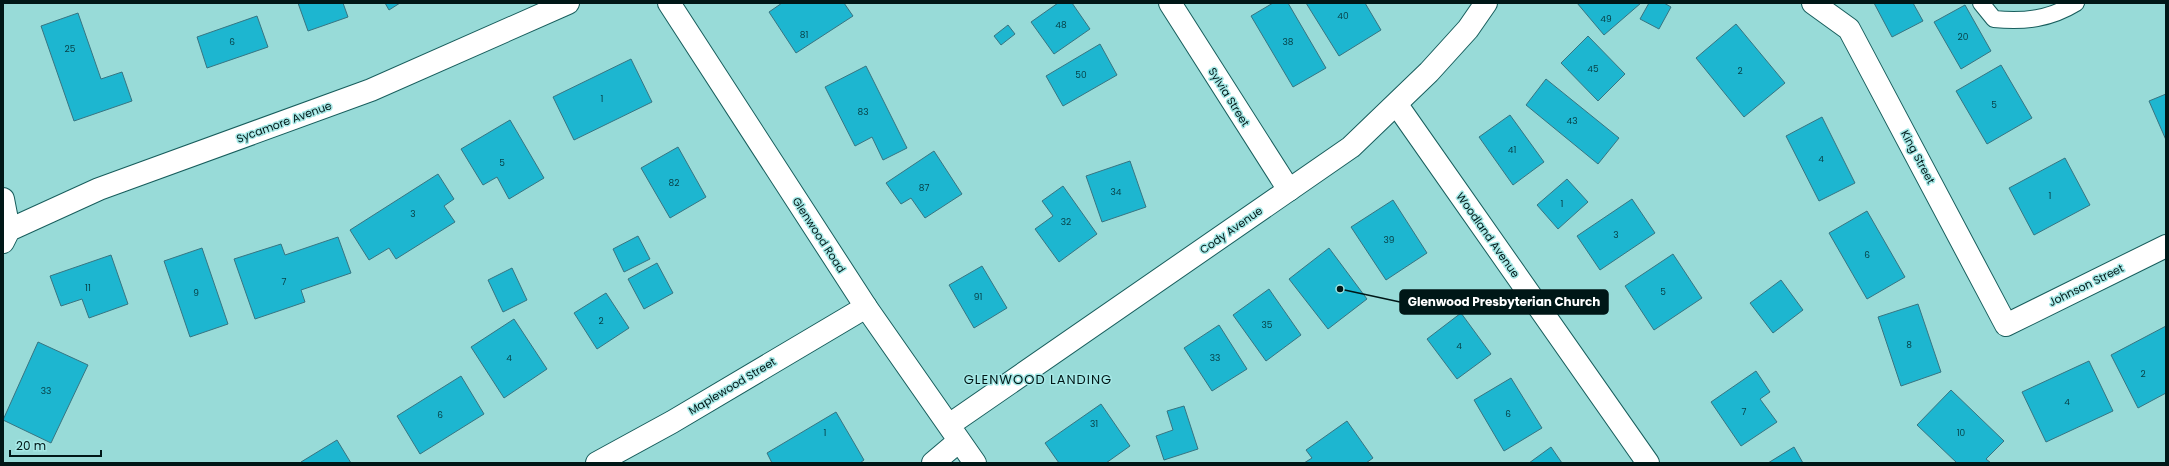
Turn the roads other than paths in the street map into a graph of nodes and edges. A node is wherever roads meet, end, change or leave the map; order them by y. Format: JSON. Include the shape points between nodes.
{"nodes":[{"id":1,"x":568,"y":3,"type":"edge"},
{"id":2,"x":669,"y":3,"type":"edge"},
{"id":3,"x":1170,"y":3,"type":"edge"},
{"id":4,"x":1486,"y":3,"type":"edge"},
{"id":5,"x":1813,"y":3,"type":"edge"},
{"id":6,"x":1981,"y":3,"type":"edge"},
{"id":7,"x":2076,"y":3,"type":"edge"},
{"id":8,"x":1396,"y":105,"type":"junction"},
{"id":9,"x":1289,"y":190,"type":"junction"},
{"id":10,"x":3,"y":199,"type":"edge"},
{"id":11,"x":6,"y":236,"type":"edge"},
{"id":12,"x":2166,"y":246,"type":"edge"},
{"id":13,"x":866,"y":307,"type":"junction"},
{"id":14,"x":2006,"y":325,"type":"joint"},
{"id":15,"x":954,"y":433,"type":"junction"},
{"id":16,"x":597,"y":463,"type":"edge"},
{"id":17,"x":933,"y":463,"type":"edge"},
{"id":18,"x":975,"y":463,"type":"edge"},
{"id":19,"x":1648,"y":463,"type":"edge"}],
"edges":[{"from":1,"to":11,"type":"street","name":"Sycamore Avenue","via":[[371,90],[99,189]]},
{"from":2,"to":13,"type":"street","name":"Glenwood Road"},
{"from":3,"to":9,"type":"street","name":"Sylvia Street"},
{"from":4,"to":8,"type":"street","name":"Cody Avenue","via":[[1468,29]]},
{"from":5,"to":14,"type":"street","name":"King Street","via":[[1849,29]]},
{"from":6,"to":7,"type":"lane","via":[[1994,19],[2016,22],[2058,14]]},
{"from":8,"to":9,"type":"street","name":"Cody Avenue","via":[[1351,147]]},
{"from":8,"to":19,"type":"street","name":"Woodland Avenue"},
{"from":9,"to":15,"type":"street","name":"Cody Avenue"},
{"from":10,"to":11,"type":"street"},
{"from":12,"to":14,"type":"street","name":"Johnson Street"},
{"from":13,"to":15,"type":"street","name":"Glenwood Road"},
{"from":13,"to":16,"type":"street","name":"Maplewood Street","via":[[672,422]]},
{"from":15,"to":17,"type":"street","name":"Cody Avenue"},
{"from":15,"to":18,"type":"street","name":"Glenwood Road"}]}
